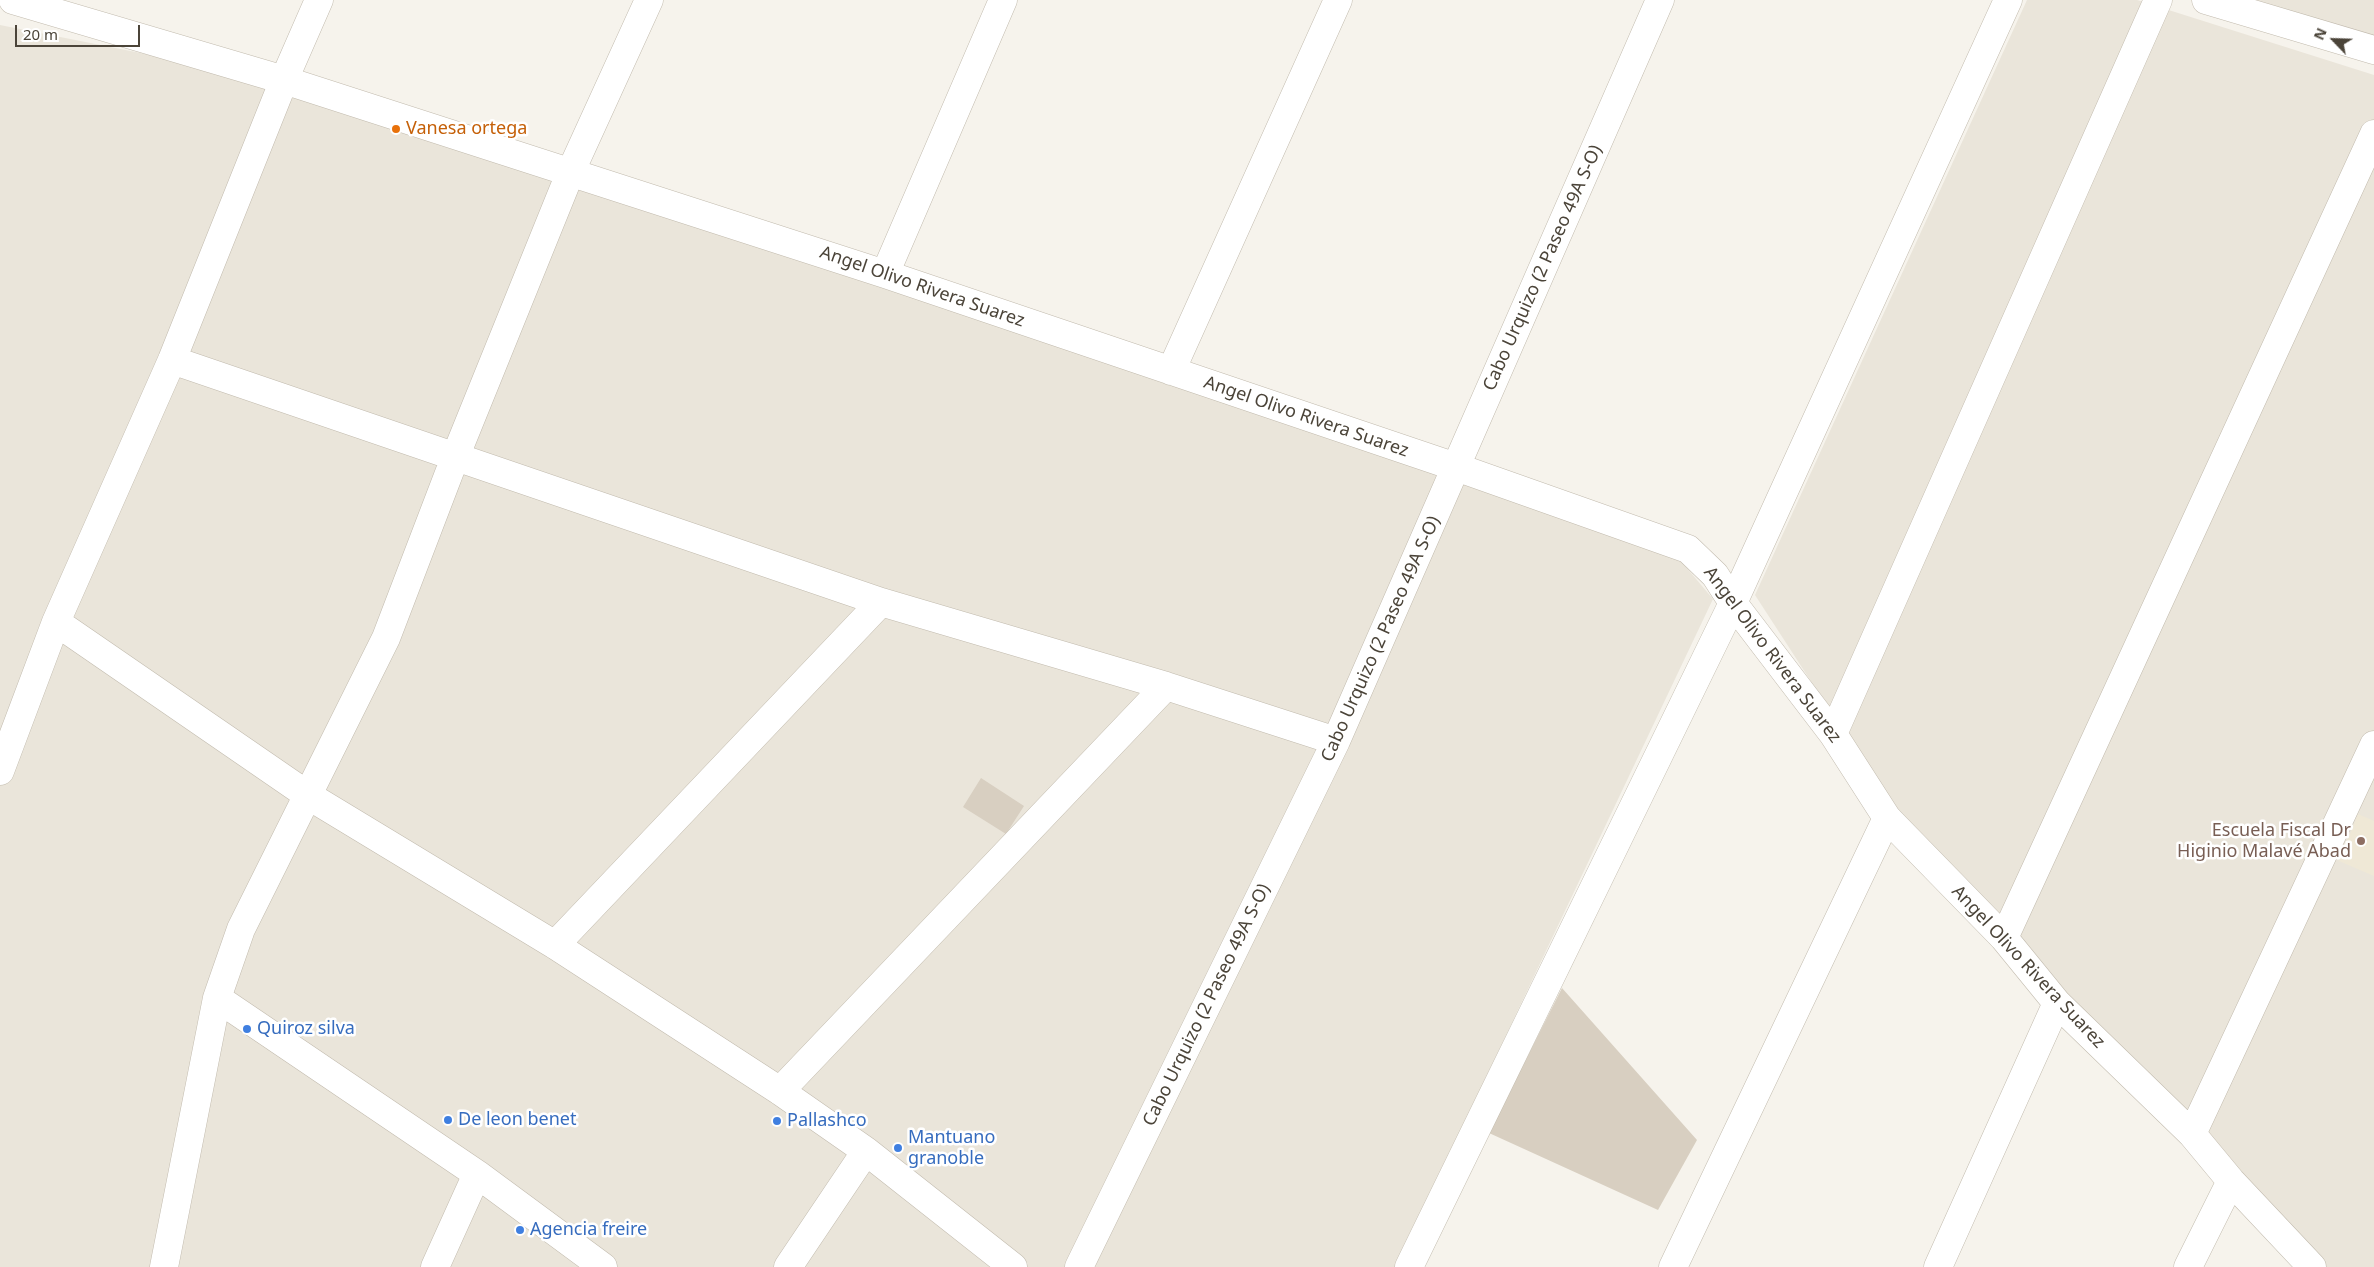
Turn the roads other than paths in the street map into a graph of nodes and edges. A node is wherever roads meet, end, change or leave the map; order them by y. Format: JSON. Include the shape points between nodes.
{"nodes":[{"id":1,"x":12,"y":0,"type":"edge"},
{"id":2,"x":319,"y":0,"type":"edge"},
{"id":3,"x":648,"y":0,"type":"edge"},
{"id":4,"x":1002,"y":0,"type":"edge"},
{"id":5,"x":1338,"y":0,"type":"edge"},
{"id":6,"x":1660,"y":0,"type":"edge"},
{"id":7,"x":2008,"y":0,"type":"edge"},
{"id":8,"x":2158,"y":0,"type":"edge"},
{"id":9,"x":2206,"y":0,"type":"edge"},
{"id":10,"x":2374,"y":50,"type":"edge"},
{"id":11,"x":284,"y":80,"type":"junction"},
{"id":12,"x":2374,"y":134,"type":"edge"},
{"id":13,"x":570,"y":171,"type":"junction"},
{"id":14,"x":885,"y":274,"type":"junction"},
{"id":15,"x":172,"y":360,"type":"junction"},
{"id":16,"x":1171,"y":371,"type":"junction"},
{"id":17,"x":456,"y":455,"type":"junction"},
{"id":18,"x":1456,"y":468,"type":"junction"},
{"id":19,"x":881,"y":602,"type":"junction"},
{"id":20,"x":1733,"y":603,"type":"junction"},
{"id":21,"x":56,"y":622,"type":"junction"},
{"id":22,"x":1166,"y":686,"type":"junction"},
{"id":23,"x":1833,"y":734,"type":"junction"},
{"id":24,"x":1336,"y":741,"type":"junction"},
{"id":25,"x":2374,"y":745,"type":"edge"},
{"id":26,"x":0,"y":772,"type":"edge"},
{"id":27,"x":309,"y":796,"type":"junction"},
{"id":28,"x":1887,"y":818,"type":"junction"},
{"id":29,"x":2004,"y":938,"type":"junction"},
{"id":30,"x":555,"y":945,"type":"junction"},
{"id":31,"x":217,"y":998,"type":"junction"},
{"id":32,"x":2057,"y":1003,"type":"junction"},
{"id":33,"x":780,"y":1091,"type":"junction"},
{"id":34,"x":2192,"y":1134,"type":"junction"},
{"id":35,"x":866,"y":1151,"type":"junction"},
{"id":36,"x":477,"y":1174,"type":"junction"},
{"id":37,"x":2231,"y":1181,"type":"junction"},
{"id":38,"x":164,"y":1267,"type":"edge"},
{"id":39,"x":435,"y":1267,"type":"edge"},
{"id":40,"x":603,"y":1267,"type":"edge"},
{"id":41,"x":788,"y":1267,"type":"edge"},
{"id":42,"x":1013,"y":1267,"type":"edge"},
{"id":43,"x":1079,"y":1267,"type":"edge"},
{"id":44,"x":1409,"y":1267,"type":"edge"},
{"id":45,"x":1673,"y":1267,"type":"edge"},
{"id":46,"x":1938,"y":1267,"type":"edge"},
{"id":47,"x":2188,"y":1267,"type":"edge"},
{"id":48,"x":2312,"y":1267,"type":"edge"}],
"edges":[{"from":1,"to":11,"type":"street","name":"Angel Olivo Rivera Suarez"},
{"from":2,"to":11,"type":"street"},
{"from":3,"to":13,"type":"street"},
{"from":4,"to":14,"type":"street"},
{"from":5,"to":16,"type":"street"},
{"from":6,"to":18,"type":"street","name":"Cabo Urquizo (2 Paseo 49A S-O)"},
{"from":7,"to":20,"type":"street"},
{"from":8,"to":23,"type":"street"},
{"from":9,"to":10,"type":"street"},
{"from":11,"to":13,"type":"street","name":"Angel Olivo Rivera Suarez"},
{"from":11,"to":15,"type":"street"},
{"from":12,"to":29,"type":"street"},
{"from":13,"to":14,"type":"street","name":"Angel Olivo Rivera Suarez"},
{"from":13,"to":17,"type":"street"},
{"from":14,"to":16,"type":"street","name":"Angel Olivo Rivera Suarez"},
{"from":15,"to":17,"type":"street"},
{"from":15,"to":21,"type":"street"},
{"from":16,"to":18,"type":"street","name":"Angel Olivo Rivera Suarez"},
{"from":17,"to":19,"type":"street"},
{"from":17,"to":27,"type":"street","via":[[386,638]]},
{"from":18,"to":20,"type":"street","name":"Angel Olivo Rivera Suarez","via":[[1688,549],[1715,575]]},
{"from":18,"to":24,"type":"street","name":"Cabo Urquizo (2 Paseo 49A S-O)"},
{"from":19,"to":22,"type":"street"},
{"from":19,"to":30,"type":"street"},
{"from":20,"to":23,"type":"street","name":"Angel Olivo Rivera Suarez"},
{"from":20,"to":44,"type":"street"},
{"from":21,"to":26,"type":"street"},
{"from":21,"to":27,"type":"street"},
{"from":22,"to":24,"type":"street"},
{"from":22,"to":33,"type":"street"},
{"from":23,"to":28,"type":"street","name":"Angel Olivo Rivera Suarez"},
{"from":24,"to":43,"type":"street","name":"Cabo Urquizo (2 Paseo 49A S-O)"},
{"from":25,"to":34,"type":"street"},
{"from":27,"to":30,"type":"street"},
{"from":27,"to":31,"type":"street","via":[[240,930]]},
{"from":28,"to":29,"type":"street","name":"Angel Olivo Rivera Suarez"},
{"from":28,"to":45,"type":"street"},
{"from":29,"to":32,"type":"street","name":"Angel Olivo Rivera Suarez"},
{"from":30,"to":33,"type":"street"},
{"from":31,"to":36,"type":"street"},
{"from":31,"to":38,"type":"street"},
{"from":32,"to":34,"type":"street","name":"Angel Olivo Rivera Suarez"},
{"from":32,"to":46,"type":"street"},
{"from":33,"to":35,"type":"street"},
{"from":34,"to":37,"type":"street","name":"Angel Olivo Rivera Suarez"},
{"from":35,"to":41,"type":"street"},
{"from":35,"to":42,"type":"street"},
{"from":36,"to":39,"type":"street"},
{"from":36,"to":40,"type":"street"},
{"from":37,"to":47,"type":"street"},
{"from":37,"to":48,"type":"street","name":"Angel Olivo Rivera Suarez"}]}
